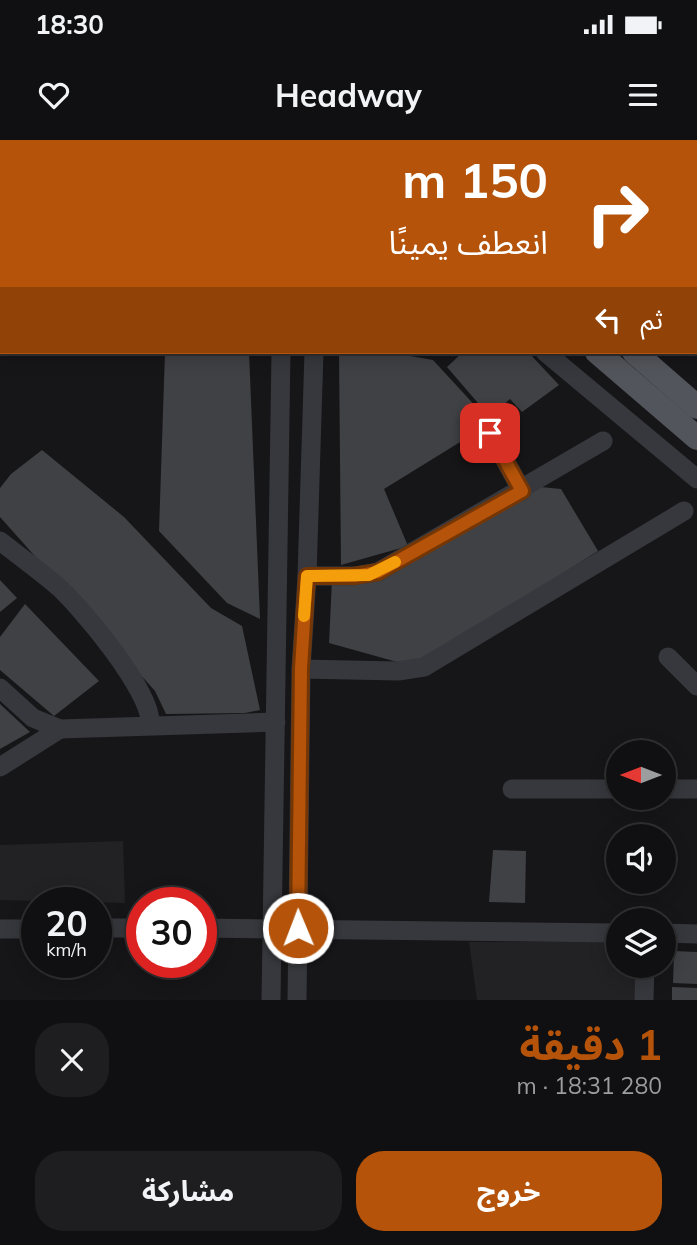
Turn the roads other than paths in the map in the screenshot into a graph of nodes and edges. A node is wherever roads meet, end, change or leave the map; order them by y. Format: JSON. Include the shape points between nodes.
{"nodes":[{"id":1,"x":281,"y":354,"type":"edge"},
{"id":2,"x":314,"y":354,"type":"edge"},
{"id":3,"x":547,"y":354,"type":"edge"},
{"id":4,"x":599,"y":354,"type":"edge"},
{"id":5,"x":636,"y":354,"type":"edge"},
{"id":6,"x":697,"y":407,"type":"edge"},
{"id":7,"x":490,"y":433,"type":"dead end"},
{"id":8,"x":697,"y":438,"type":"edge"},
{"id":9,"x":603,"y":441,"type":"dead end"},
{"id":10,"x":697,"y":479,"type":"edge"},
{"id":11,"x":522,"y":491,"type":"junction"},
{"id":12,"x":684,"y":511,"type":"dead end"},
{"id":13,"x":0,"y":541,"type":"edge"},
{"id":14,"x":307,"y":576,"type":"junction"},
{"id":15,"x":668,"y":657,"type":"dead end"},
{"id":16,"x":301,"y":668,"type":"junction"},
{"id":17,"x":697,"y":685,"type":"edge"},
{"id":18,"x":0,"y":688,"type":"edge"},
{"id":19,"x":276,"y":722,"type":"junction"},
{"id":20,"x":150,"y":724,"type":"junction"},
{"id":21,"x":60,"y":729,"type":"junction"},
{"id":22,"x":0,"y":767,"type":"edge"},
{"id":23,"x":512,"y":789,"type":"dead end"},
{"id":24,"x":606,"y":789,"type":"edge"},
{"id":25,"x":676,"y":789,"type":"edge"},
{"id":26,"x":697,"y":789,"type":"edge"},
{"id":27,"x":273,"y":927,"type":"junction"},
{"id":28,"x":217,"y":928,"type":"edge"},
{"id":29,"x":298,"y":928,"type":"junction"},
{"id":30,"x":0,"y":929,"type":"edge"},
{"id":31,"x":21,"y":929,"type":"edge"},
{"id":32,"x":606,"y":933,"type":"edge"},
{"id":33,"x":676,"y":933,"type":"edge"},
{"id":34,"x":697,"y":934,"type":"edge"},
{"id":35,"x":645,"y":978,"type":"edge"},
{"id":36,"x":271,"y":1000,"type":"edge"},
{"id":37,"x":297,"y":1000,"type":"edge"},
{"id":38,"x":644,"y":1000,"type":"edge"}],
"edges":[{"from":1,"to":19,"type":"street"},
{"from":2,"to":14,"type":"street"},
{"from":3,"to":10,"type":"street"},
{"from":4,"to":8,"type":"main road"},
{"from":5,"to":6,"type":"main road"},
{"from":7,"to":11,"type":"street"},
{"from":9,"to":11,"type":"street"},
{"from":11,"to":14,"type":"street","via":[[378,572]]},
{"from":12,"to":16,"type":"street","via":[[424,667],[398,671]]},
{"from":13,"to":20,"type":"street","via":[[57,586],[132,675],[149,707]]},
{"from":14,"to":16,"type":"street"},
{"from":15,"to":17,"type":"street"},
{"from":16,"to":29,"type":"street"},
{"from":18,"to":21,"type":"street","via":[[33,718]]},
{"from":19,"to":20,"type":"street"},
{"from":19,"to":27,"type":"street"},
{"from":20,"to":21,"type":"street"},
{"from":21,"to":22,"type":"street"},
{"from":23,"to":24,"type":"street"},
{"from":25,"to":26,"type":"street"},
{"from":27,"to":28,"type":"street"},
{"from":27,"to":29,"type":"street"},
{"from":27,"to":36,"type":"street"},
{"from":29,"to":32,"type":"street"},
{"from":29,"to":37,"type":"street"},
{"from":30,"to":31,"type":"street"},
{"from":33,"to":34,"type":"street"},
{"from":35,"to":38,"type":"street"}]}
